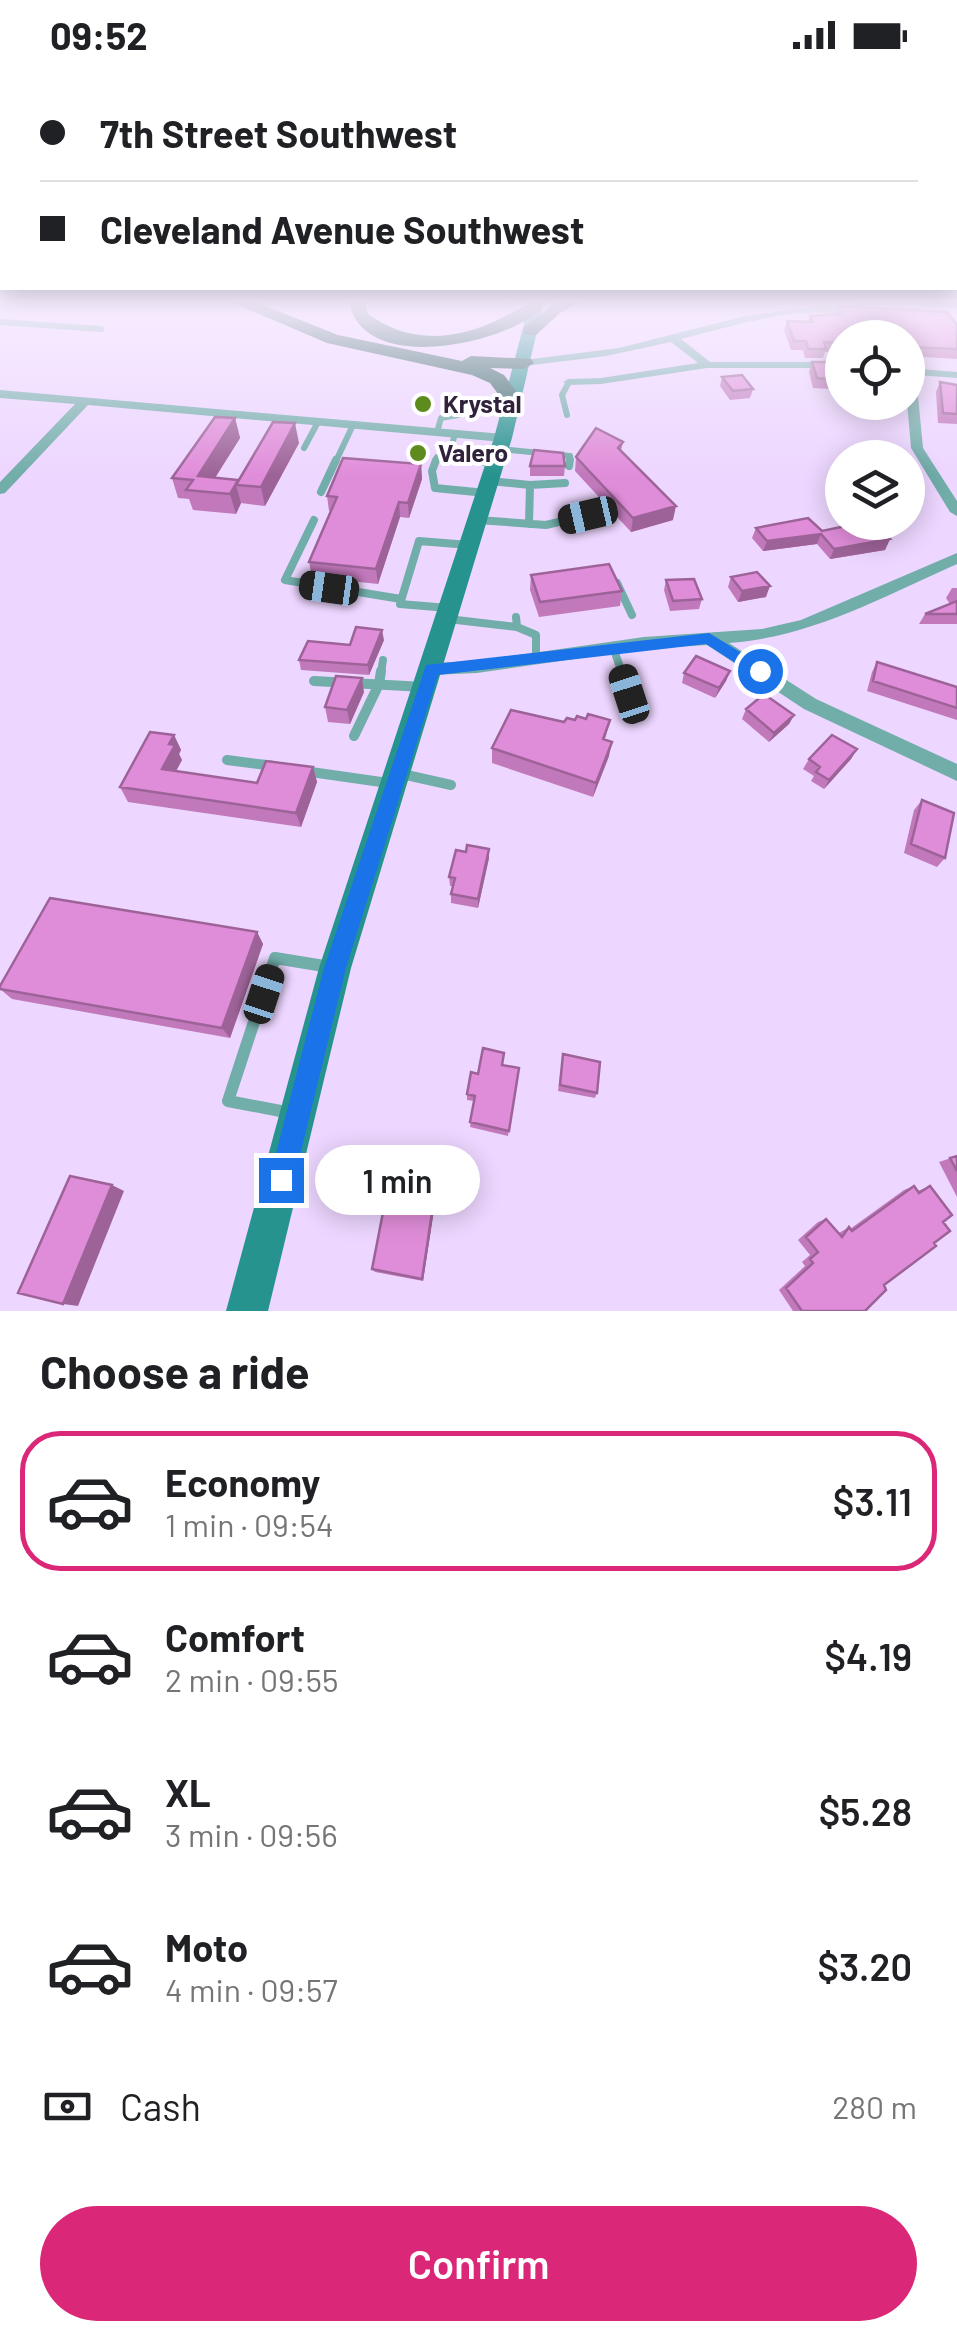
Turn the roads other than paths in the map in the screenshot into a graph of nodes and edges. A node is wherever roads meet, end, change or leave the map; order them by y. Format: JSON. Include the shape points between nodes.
{"nodes":[{"id":1,"x":428,"y":359,"type":"edge"},
{"id":2,"x":525,"y":359,"type":"edge"},
{"id":3,"x":555,"y":359,"type":"edge"},
{"id":4,"x":699,"y":359,"type":"edge"},
{"id":5,"x":438,"y":361,"type":"junction"},
{"id":6,"x":524,"y":363,"type":"junction"},
{"id":7,"x":825,"y":365,"type":"edge"},
{"id":8,"x":707,"y":366,"type":"junction"},
{"id":9,"x":925,"y":372,"type":"edge"},
{"id":10,"x":957,"y":375,"type":"edge"},
{"id":11,"x":568,"y":382,"type":"joint"},
{"id":12,"x":0,"y":394,"type":"edge"},
{"id":13,"x":85,"y":402,"type":"junction"},
{"id":14,"x":514,"y":402,"type":"junction"},
{"id":15,"x":458,"y":414,"type":"dead end"},
{"id":16,"x":567,"y":414,"type":"dead end"},
{"id":17,"x":914,"y":420,"type":"edge"},
{"id":18,"x":318,"y":422,"type":"junction"},
{"id":19,"x":351,"y":422,"type":"junction"},
{"id":20,"x":439,"y":425,"type":"junction"},
{"id":21,"x":455,"y":434,"type":"junction"},
{"id":22,"x":304,"y":448,"type":"dead end"},
{"id":23,"x":444,"y":458,"type":"junction"},
{"id":24,"x":568,"y":466,"type":"edge"},
{"id":25,"x":489,"y":484,"type":"junction"},
{"id":26,"x":565,"y":484,"type":"dead end"},
{"id":27,"x":530,"y":485,"type":"junction"},
{"id":28,"x":0,"y":490,"type":"edge"},
{"id":29,"x":321,"y":492,"type":"dead end"},
{"id":30,"x":957,"y":512,"type":"edge"},
{"id":31,"x":588,"y":515,"type":"dead end"},
{"id":32,"x":314,"y":520,"type":"dead end"},
{"id":33,"x":529,"y":524,"type":"junction"},
{"id":34,"x":957,"y":558,"type":"edge"},
{"id":35,"x":609,"y":567,"type":"edge"},
{"id":36,"x":402,"y":599,"type":"junction"},
{"id":37,"x":449,"y":614,"type":"junction"},
{"id":38,"x":632,"y":615,"type":"dead end"},
{"id":39,"x":709,"y":638,"type":"junction"},
{"id":40,"x":613,"y":648,"type":"junction"},
{"id":41,"x":536,"y":659,"type":"junction"},
{"id":42,"x":383,"y":660,"type":"dead end"},
{"id":43,"x":429,"y":678,"type":"junction"},
{"id":44,"x":314,"y":681,"type":"dead end"},
{"id":45,"x":379,"y":684,"type":"junction"},
{"id":46,"x":629,"y":694,"type":"dead end"},
{"id":47,"x":354,"y":736,"type":"dead end"},
{"id":48,"x":227,"y":760,"type":"dead end"},
{"id":49,"x":957,"y":773,"type":"edge"},
{"id":50,"x":397,"y":778,"type":"junction"},
{"id":51,"x":451,"y":784,"type":"dead end"},
{"id":52,"x":335,"y":968,"type":"junction"},
{"id":53,"x":298,"y":1115,"type":"junction"},
{"id":54,"x":248,"y":1311,"type":"edge"}],
"edges":[{"from":1,"to":5,"type":"highway"},
{"from":2,"to":6,"type":"main road"},
{"from":3,"to":6,"type":"street"},
{"from":4,"to":8,"type":"street"},
{"from":5,"to":6,"type":"highway"},
{"from":5,"to":14,"type":"highway","via":[[488,373]]},
{"from":6,"to":14,"type":"main road"},
{"from":7,"to":8,"type":"street"},
{"from":8,"to":11,"type":"street"},
{"from":9,"to":10,"type":"street"},
{"from":11,"to":16,"type":"lane","via":[[562,394]]},
{"from":12,"to":13,"type":"street"},
{"from":13,"to":18,"type":"street"},
{"from":13,"to":28,"type":"street"},
{"from":14,"to":25,"type":"main road"},
{"from":15,"to":20,"type":"lane"},
{"from":17,"to":30,"type":"street","via":[[917,448]]},
{"from":18,"to":19,"type":"street"},
{"from":18,"to":22,"type":"lane"},
{"from":19,"to":20,"type":"street"},
{"from":19,"to":29,"type":"lane"},
{"from":20,"to":21,"type":"street"},
{"from":21,"to":23,"type":"lane"},
{"from":21,"to":25,"type":"street"},
{"from":23,"to":25,"type":"lane"},
{"from":23,"to":25,"type":"lane","via":[[438,457],[432,471],[435,488]]},
{"from":24,"to":25,"type":"lane","via":[[570,456]]},
{"from":25,"to":27,"type":"lane"},
{"from":25,"to":33,"type":"lane"},
{"from":25,"to":36,"type":"lane","via":[[419,541]]},
{"from":25,"to":37,"type":"main road"},
{"from":26,"to":27,"type":"lane"},
{"from":27,"to":33,"type":"lane"},
{"from":31,"to":33,"type":"lane"},
{"from":32,"to":36,"type":"lane","via":[[285,580]]},
{"from":34,"to":39,"type":"street","via":[[806,625]]},
{"from":35,"to":38,"type":"lane"},
{"from":36,"to":37,"type":"lane","via":[[400,604]]},
{"from":37,"to":41,"type":"lane","via":[[516,622],[536,634]]},
{"from":37,"to":43,"type":"main road"},
{"from":39,"to":40,"type":"street"},
{"from":39,"to":49,"type":"street","via":[[827,713]]},
{"from":40,"to":41,"type":"street"},
{"from":40,"to":46,"type":"lane"},
{"from":41,"to":43,"type":"street"},
{"from":42,"to":45,"type":"lane"},
{"from":43,"to":45,"type":"lane"},
{"from":43,"to":50,"type":"main road"},
{"from":44,"to":45,"type":"lane"},
{"from":45,"to":47,"type":"lane"},
{"from":48,"to":50,"type":"lane"},
{"from":50,"to":51,"type":"lane"},
{"from":50,"to":52,"type":"main road"},
{"from":52,"to":53,"type":"main road"},
{"from":52,"to":53,"type":"lane","via":[[275,958],[228,1101]]},
{"from":53,"to":54,"type":"main road"}]}
